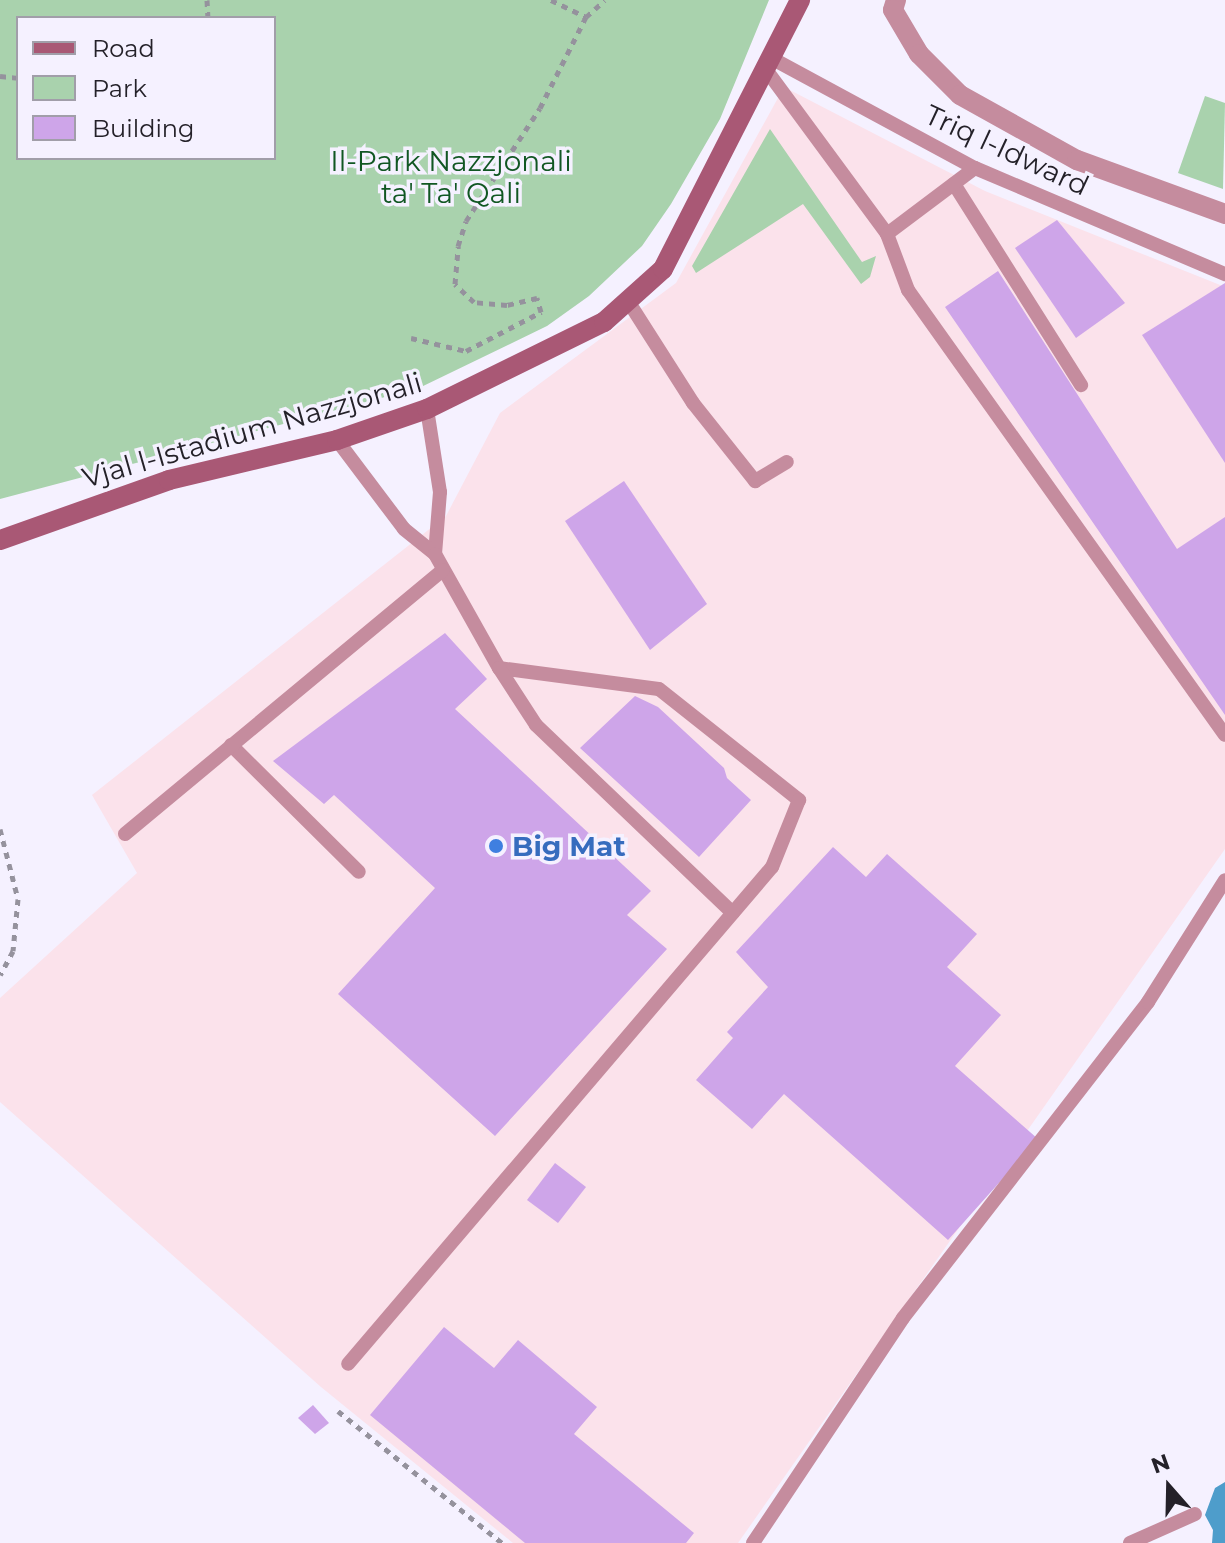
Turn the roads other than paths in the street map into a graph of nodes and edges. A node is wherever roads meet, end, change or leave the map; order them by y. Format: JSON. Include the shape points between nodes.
{"nodes":[{"id":1,"x":800,"y":0,"type":"edge"},
{"id":2,"x":896,"y":0,"type":"edge"},
{"id":3,"x":770,"y":65,"type":"junction"},
{"id":4,"x":975,"y":168,"type":"junction"},
{"id":5,"x":954,"y":184,"type":"junction"},
{"id":6,"x":1225,"y":214,"type":"edge"},
{"id":7,"x":887,"y":234,"type":"junction"},
{"id":8,"x":1225,"y":274,"type":"edge"},
{"id":9,"x":628,"y":301,"type":"junction"},
{"id":10,"x":1081,"y":385,"type":"dead end"},
{"id":11,"x":427,"y":409,"type":"junction"},
{"id":12,"x":337,"y":440,"type":"junction"},
{"id":13,"x":787,"y":462,"type":"dead end"},
{"id":14,"x":0,"y":540,"type":"edge"},
{"id":15,"x":435,"y":554,"type":"junction"},
{"id":16,"x":443,"y":570,"type":"junction"},
{"id":17,"x":499,"y":668,"type":"junction"},
{"id":18,"x":1225,"y":735,"type":"edge"},
{"id":19,"x":231,"y":745,"type":"junction"},
{"id":20,"x":125,"y":834,"type":"dead end"},
{"id":21,"x":359,"y":872,"type":"dead end"},
{"id":22,"x":1225,"y":880,"type":"edge"},
{"id":23,"x":733,"y":913,"type":"junction"},
{"id":24,"x":348,"y":1364,"type":"dead end"},
{"id":25,"x":1195,"y":1514,"type":"dead end"},
{"id":26,"x":753,"y":1543,"type":"edge"},
{"id":27,"x":1130,"y":1543,"type":"edge"}],
"edges":[{"from":1,"to":3,"type":"main road","name":"Vjal l-Istadium Nazzjonali"},
{"from":2,"to":6,"type":"street","via":[[893,10],[919,54],[960,95],[1077,160]]},
{"from":3,"to":4,"type":"lane","name":"Triq l-Idward"},
{"from":3,"to":7,"type":"lane"},
{"from":3,"to":9,"type":"main road","name":"Vjal l-Istadium Nazzjonali","via":[[663,269]]},
{"from":4,"to":5,"type":"lane"},
{"from":4,"to":8,"type":"lane","name":"Triq l-Idward"},
{"from":5,"to":7,"type":"lane"},
{"from":5,"to":10,"type":"lane"},
{"from":7,"to":18,"type":"lane","via":[[908,290]]},
{"from":9,"to":11,"type":"main road","name":"Vjal l-Istadium Nazzjonali","via":[[559,349]]},
{"from":9,"to":13,"type":"lane","via":[[693,403],[755,481]]},
{"from":11,"to":12,"type":"main road","name":"Vjal l-Istadium Nazzjonali"},
{"from":11,"to":15,"type":"lane","via":[[440,492]]},
{"from":12,"to":14,"type":"main road","name":"Vjal l-Istadium Nazzjonali","via":[[169,480]]},
{"from":12,"to":15,"type":"lane","via":[[404,529]]},
{"from":15,"to":16,"type":"lane"},
{"from":16,"to":17,"type":"lane"},
{"from":16,"to":19,"type":"lane"},
{"from":17,"to":23,"type":"lane","via":[[536,725]]},
{"from":17,"to":23,"type":"lane","via":[[659,689],[799,800],[772,867]]},
{"from":19,"to":20,"type":"lane"},
{"from":19,"to":21,"type":"lane"},
{"from":22,"to":26,"type":"lane","via":[[1148,1002],[903,1318]]},
{"from":23,"to":24,"type":"lane"},
{"from":25,"to":27,"type":"lane"}]}
